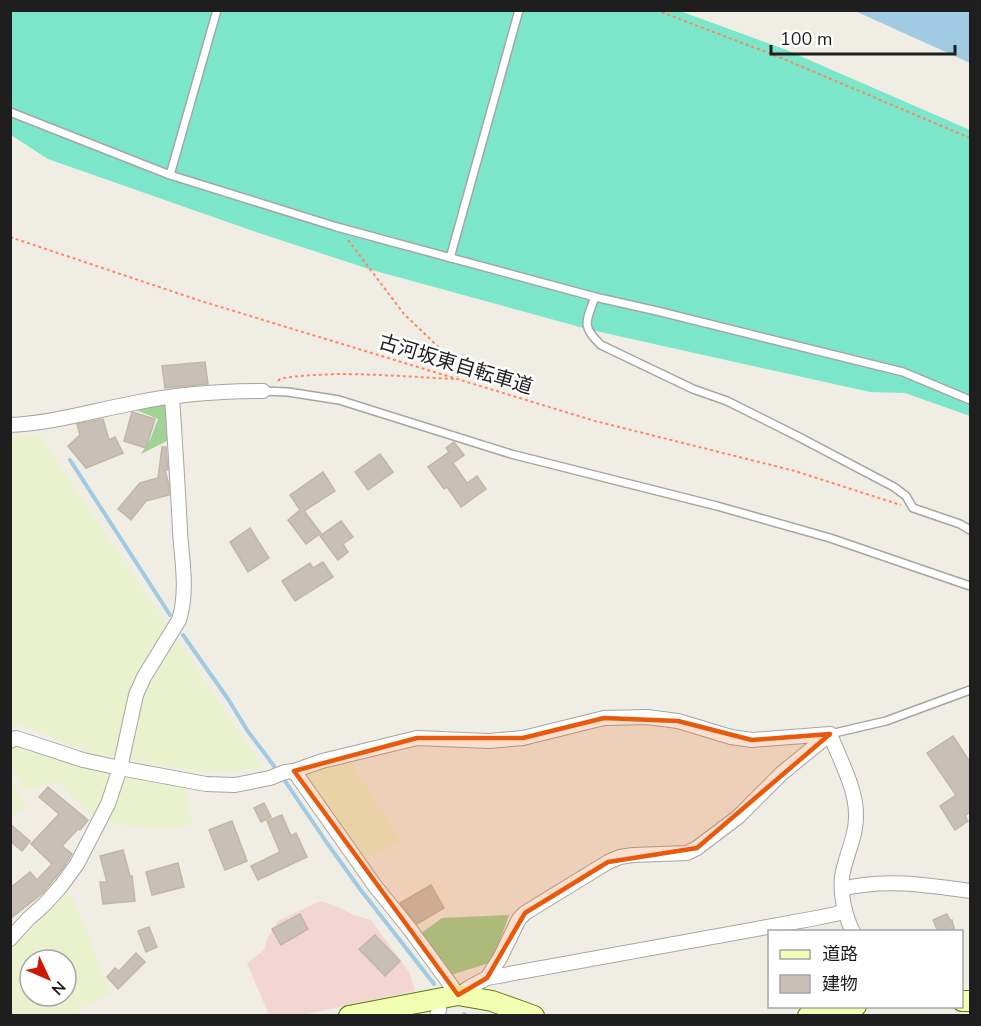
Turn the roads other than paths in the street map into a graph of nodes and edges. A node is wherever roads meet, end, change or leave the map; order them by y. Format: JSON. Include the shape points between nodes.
{"nodes":[{"id":1,"x":218,"y":10,"type":"edge"},
{"id":2,"x":519,"y":10,"type":"edge"},
{"id":3,"x":10,"y":112,"type":"edge"},
{"id":4,"x":170,"y":175,"type":"junction"},
{"id":5,"x":450,"y":258,"type":"junction"},
{"id":6,"x":595,"y":297,"type":"junction"},
{"id":7,"x":263,"y":392,"type":"joint"},
{"id":8,"x":172,"y":397,"type":"junction"},
{"id":9,"x":970,"y":400,"type":"edge"},
{"id":10,"x":10,"y":425,"type":"edge"},
{"id":11,"x":970,"y":530,"type":"edge"},
{"id":12,"x":970,"y":586,"type":"edge"},
{"id":13,"x":970,"y":690,"type":"edge"},
{"id":14,"x":830,"y":734,"type":"junction"},
{"id":15,"x":10,"y":741,"type":"edge"},
{"id":16,"x":120,"y":768,"type":"junction"},
{"id":17,"x":294,"y":771,"type":"junction"},
{"id":18,"x":842,"y":889,"type":"junction"},
{"id":19,"x":970,"y":891,"type":"edge"},
{"id":20,"x":844,"y":910,"type":"junction"},
{"id":21,"x":852,"y":930,"type":"edge"},
{"id":22,"x":10,"y":939,"type":"edge"},
{"id":23,"x":487,"y":978,"type":"junction"},
{"id":24,"x":445,"y":1003,"type":"edge"},
{"id":25,"x":846,"y":1008,"type":"edge"},
{"id":26,"x":349,"y":1016,"type":"edge"},
{"id":27,"x":534,"y":1016,"type":"edge"},
{"id":28,"x":808,"y":1016,"type":"edge"}],
"edges":[{"from":1,"to":4,"type":"lane"},
{"from":2,"to":5,"type":"lane"},
{"from":3,"to":4,"type":"lane"},
{"from":4,"to":5,"type":"lane"},
{"from":5,"to":6,"type":"lane"},
{"from":6,"to":9,"type":"lane","via":[[903,372]]},
{"from":6,"to":11,"type":"lane","via":[[587,329],[601,345],[797,436],[894,488],[906,496],[913,508]]},
{"from":7,"to":8,"type":"street","via":[[218,391]]},
{"from":7,"to":12,"type":"lane","via":[[339,400],[510,454],[830,538]]},
{"from":8,"to":10,"type":"street","via":[[42,423]]},
{"from":8,"to":16,"type":"street","via":[[182,610],[136,695]]},
{"from":13,"to":14,"type":"lane","via":[[886,721]]},
{"from":14,"to":17,"type":"street","via":[[752,740],[678,721],[604,718],[524,738],[417,738],[322,760]]},
{"from":14,"to":18,"type":"street","via":[[856,813]]},
{"from":14,"to":23,"type":"street","via":[[782,773],[738,817],[697,848],[687,853],[620,857],[525,913]]},
{"from":15,"to":16,"type":"street","via":[[25,740]]},
{"from":16,"to":17,"type":"street","via":[[206,784],[235,785]]},
{"from":16,"to":22,"type":"street","via":[[108,804],[77,864]]},
{"from":17,"to":24,"type":"street","via":[[375,886],[410,928]]},
{"from":18,"to":19,"type":"street","via":[[876,883]]},
{"from":18,"to":20,"type":"street"},
{"from":20,"to":21,"type":"street"},
{"from":20,"to":23,"type":"street"},
{"from":23,"to":24,"type":"street"},
{"from":24,"to":26,"type":"street"},
{"from":24,"to":27,"type":"street","via":[[492,1001]]},
{"from":25,"to":28,"type":"street"}]}
